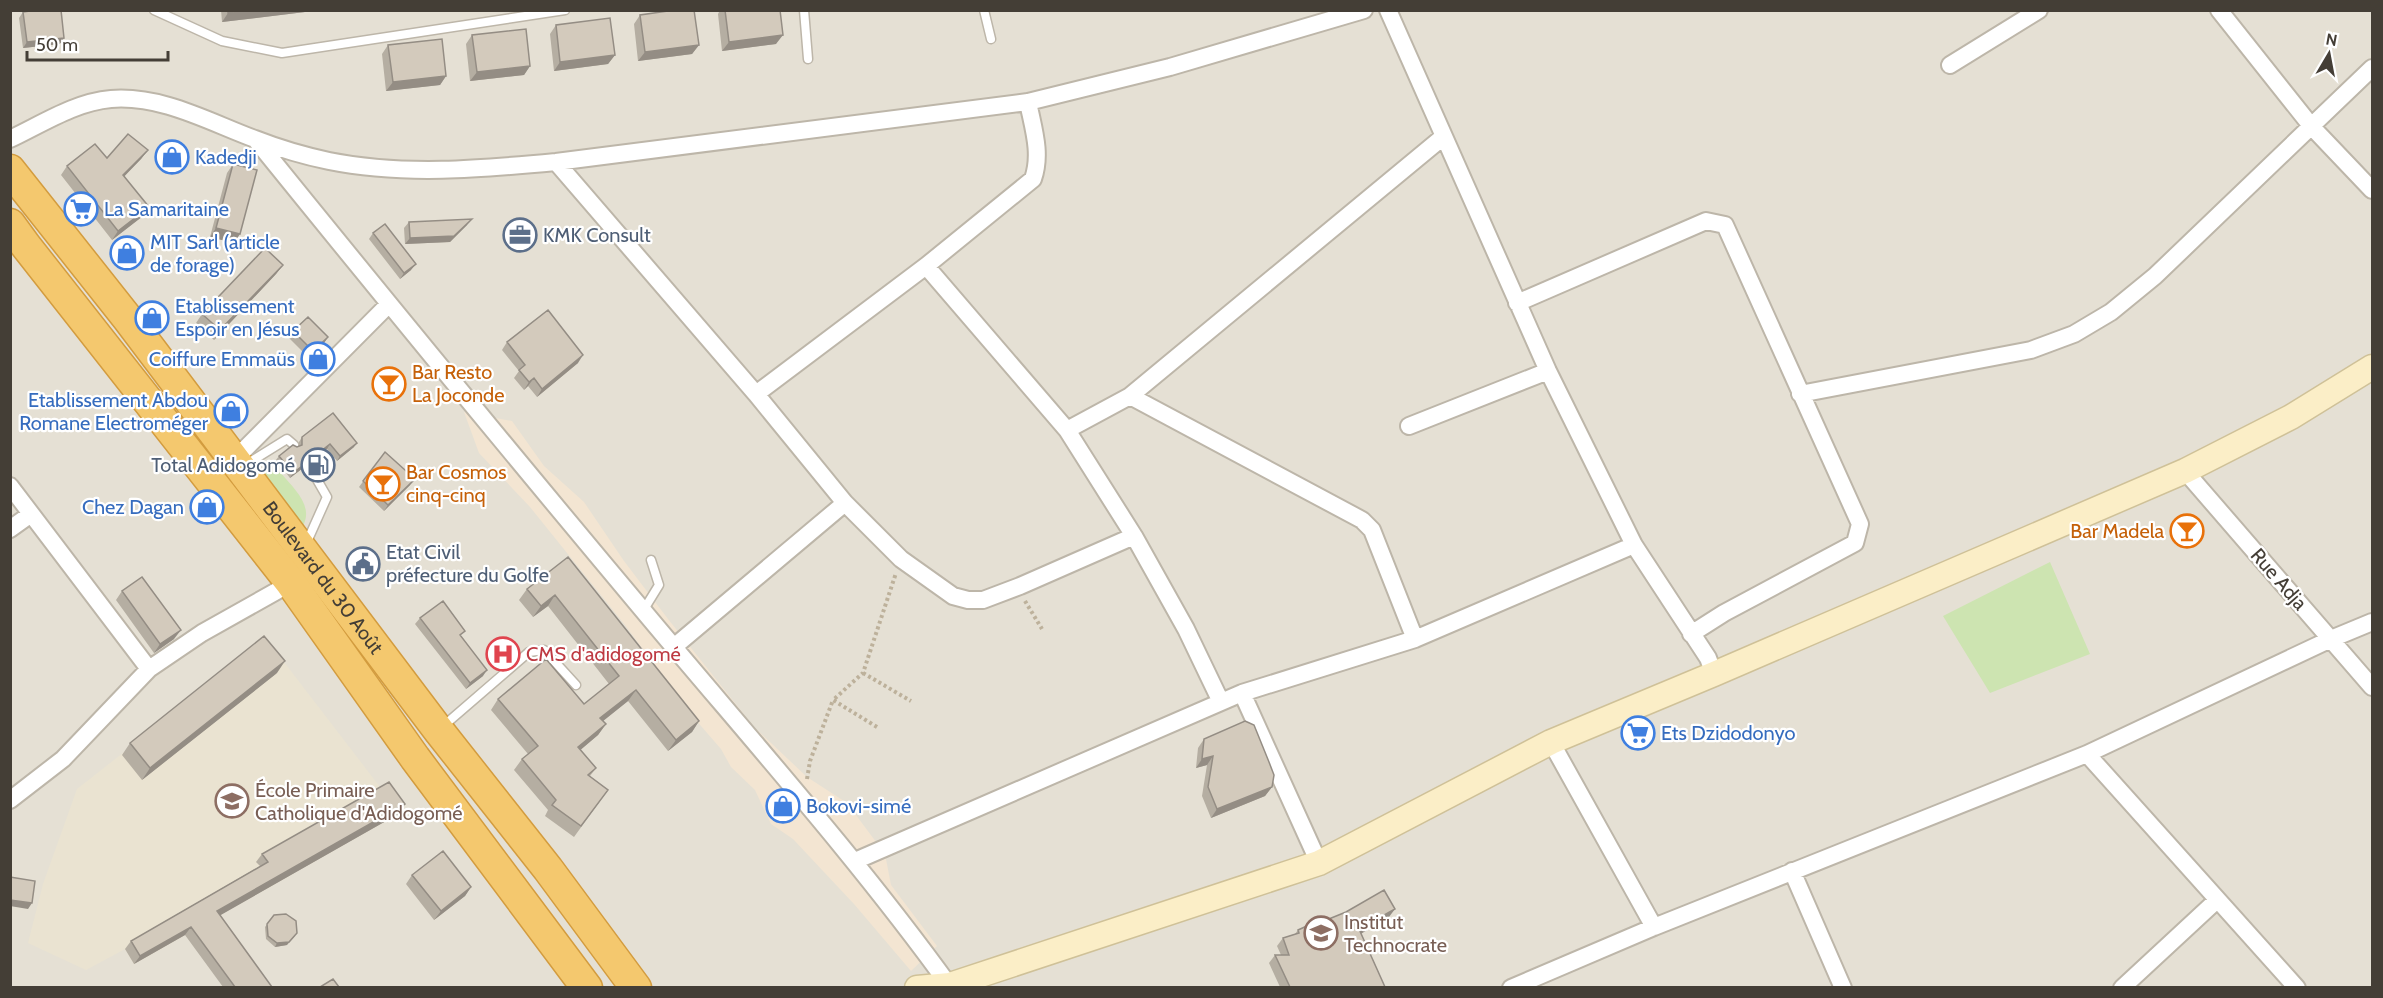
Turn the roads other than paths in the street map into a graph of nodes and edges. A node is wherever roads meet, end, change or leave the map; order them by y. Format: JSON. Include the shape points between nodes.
{"nodes":[{"id":1,"x":154,"y":10,"type":"edge"},
{"id":2,"x":565,"y":10,"type":"edge"},
{"id":3,"x":804,"y":10,"type":"edge"},
{"id":4,"x":984,"y":10,"type":"edge"},
{"id":5,"x":1364,"y":10,"type":"edge"},
{"id":6,"x":1388,"y":10,"type":"edge"},
{"id":7,"x":2039,"y":10,"type":"edge"},
{"id":8,"x":2219,"y":10,"type":"edge"},
{"id":9,"x":991,"y":39,"type":"dead end"},
{"id":10,"x":808,"y":59,"type":"dead end"},
{"id":11,"x":1950,"y":65,"type":"dead end"},
{"id":12,"x":2373,"y":68,"type":"edge"},
{"id":13,"x":1028,"y":102,"type":"junction"},
{"id":14,"x":2312,"y":127,"type":"junction"},
{"id":15,"x":1443,"y":137,"type":"junction"},
{"id":16,"x":10,"y":139,"type":"edge"},
{"id":17,"x":256,"y":140,"type":"junction"},
{"id":18,"x":556,"y":162,"type":"junction"},
{"id":19,"x":10,"y":170,"type":"edge"},
{"id":20,"x":2373,"y":190,"type":"edge"},
{"id":21,"x":55,"y":225,"type":"junction"},
{"id":22,"x":16,"y":243,"type":"edge"},
{"id":23,"x":926,"y":266,"type":"junction"},
{"id":24,"x":1517,"y":303,"type":"junction"},
{"id":25,"x":389,"y":304,"type":"junction"},
{"id":26,"x":2373,"y":367,"type":"edge"},
{"id":27,"x":1548,"y":371,"type":"junction"},
{"id":28,"x":756,"y":394,"type":"junction"},
{"id":29,"x":1800,"y":394,"type":"junction"},
{"id":30,"x":1130,"y":396,"type":"junction"},
{"id":31,"x":1409,"y":426,"type":"dead end"},
{"id":32,"x":1067,"y":430,"type":"junction"},
{"id":33,"x":294,"y":445,"type":"edge"},
{"id":34,"x":238,"y":464,"type":"junction"},
{"id":35,"x":308,"y":464,"type":"edge"},
{"id":36,"x":2185,"y":471,"type":"junction"},
{"id":37,"x":212,"y":479,"type":"junction"},
{"id":38,"x":10,"y":486,"type":"edge"},
{"id":39,"x":844,"y":503,"type":"junction"},
{"id":40,"x":31,"y":514,"type":"junction"},
{"id":41,"x":10,"y":529,"type":"edge"},
{"id":42,"x":1134,"y":536,"type":"junction"},
{"id":43,"x":1634,"y":545,"type":"junction"},
{"id":44,"x":303,"y":549,"type":"junction"},
{"id":45,"x":651,"y":560,"type":"dead end"},
{"id":46,"x":291,"y":582,"type":"junction"},
{"id":47,"x":643,"y":611,"type":"junction"},
{"id":48,"x":2373,"y":622,"type":"edge"},
{"id":49,"x":1691,"y":634,"type":"junction"},
{"id":50,"x":1415,"y":639,"type":"junction"},
{"id":51,"x":2331,"y":639,"type":"junction"},
{"id":52,"x":675,"y":646,"type":"junction"},
{"id":53,"x":149,"y":669,"type":"junction"},
{"id":54,"x":1714,"y":674,"type":"junction"},
{"id":55,"x":576,"y":685,"type":"dead end"},
{"id":56,"x":2373,"y":687,"type":"edge"},
{"id":57,"x":1242,"y":693,"type":"junction"},
{"id":58,"x":1221,"y":702,"type":"junction"},
{"id":59,"x":439,"y":730,"type":"junction"},
{"id":60,"x":1551,"y":742,"type":"junction"},
{"id":61,"x":2087,"y":754,"type":"junction"},
{"id":62,"x":10,"y":800,"type":"edge"},
{"id":63,"x":855,"y":861,"type":"junction"},
{"id":64,"x":1319,"y":863,"type":"junction"},
{"id":65,"x":1792,"y":871,"type":"junction"},
{"id":66,"x":2217,"y":900,"type":"junction"},
{"id":67,"x":1654,"y":927,"type":"junction"},
{"id":68,"x":587,"y":987,"type":"edge"},
{"id":69,"x":636,"y":987,"type":"edge"},
{"id":70,"x":917,"y":987,"type":"edge"},
{"id":71,"x":950,"y":987,"type":"edge"},
{"id":72,"x":1511,"y":987,"type":"edge"},
{"id":73,"x":1843,"y":987,"type":"edge"},
{"id":74,"x":2122,"y":987,"type":"edge"},
{"id":75,"x":2297,"y":987,"type":"edge"}],
"edges":[{"from":1,"to":2,"type":"lane","via":[[222,41],[282,53]]},
{"from":3,"to":10,"type":"lane"},
{"from":4,"to":9,"type":"lane"},
{"from":5,"to":13,"type":"street","via":[[1170,67]]},
{"from":6,"to":15,"type":"street"},
{"from":7,"to":11,"type":"street"},
{"from":8,"to":14,"type":"street"},
{"from":12,"to":14,"type":"street"},
{"from":13,"to":18,"type":"street"},
{"from":13,"to":23,"type":"street","via":[[1038,149],[1033,179]]},
{"from":14,"to":20,"type":"street"},
{"from":14,"to":29,"type":"street","via":[[2155,276],[2111,312],[2074,334],[2031,350]]},
{"from":15,"to":24,"type":"street"},
{"from":15,"to":30,"type":"street"},
{"from":16,"to":17,"type":"street","via":[[77,106],[112,99],[150,101],[193,113]]},
{"from":17,"to":18,"type":"street","via":[[327,161],[374,169]]},
{"from":17,"to":25,"type":"street"},
{"from":18,"to":28,"type":"street"},
{"from":19,"to":21,"type":"highway","name":"Boulevard du 30 Août"},
{"from":21,"to":22,"type":"highway"},
{"from":21,"to":34,"type":"highway","name":"Boulevard du 30 Août"},
{"from":22,"to":37,"type":"highway","name":"Boulevard du 30 Août"},
{"from":23,"to":28,"type":"street"},
{"from":23,"to":32,"type":"street"},
{"from":24,"to":27,"type":"street"},
{"from":24,"to":29,"type":"street","via":[[1706,221],[1725,225]]},
{"from":25,"to":34,"type":"street"},
{"from":25,"to":47,"type":"street"},
{"from":26,"to":36,"type":"street","via":[[2291,417]]},
{"from":27,"to":31,"type":"street"},
{"from":27,"to":43,"type":"street"},
{"from":28,"to":39,"type":"street"},
{"from":29,"to":49,"type":"street","via":[[1860,524],[1856,543]]},
{"from":30,"to":32,"type":"street"},
{"from":30,"to":50,"type":"street","via":[[1368,524]]},
{"from":32,"to":42,"type":"street"},
{"from":33,"to":34,"type":"lane","via":[[287,439]]},
{"from":34,"to":37,"type":"highway"},
{"from":34,"to":44,"type":"highway","name":"Boulevard du 30 Août"},
{"from":35,"to":44,"type":"lane","via":[[327,497]]},
{"from":36,"to":51,"type":"street","name":"Rue Adja"},
{"from":36,"to":54,"type":"street"},
{"from":37,"to":46,"type":"highway","name":"Boulevard du 30 Août"},
{"from":38,"to":40,"type":"street"},
{"from":39,"to":42,"type":"street","via":[[901,559],[953,596],[968,600],[982,600],[1020,586]]},
{"from":39,"to":52,"type":"street"},
{"from":40,"to":41,"type":"street"},
{"from":40,"to":53,"type":"street"},
{"from":42,"to":58,"type":"street"},
{"from":43,"to":49,"type":"street"},
{"from":43,"to":50,"type":"street"},
{"from":44,"to":59,"type":"highway","name":"Boulevard du 30 Août"},
{"from":45,"to":47,"type":"lane","via":[[659,585]]},
{"from":46,"to":53,"type":"street","via":[[202,633]]},
{"from":46,"to":68,"type":"highway","name":"Boulevard du 30 Août","via":[[415,758]]},
{"from":47,"to":52,"type":"street"},
{"from":48,"to":51,"type":"street"},
{"from":49,"to":54,"type":"street"},
{"from":50,"to":57,"type":"street"},
{"from":51,"to":56,"type":"street","name":"Rue Adja"},
{"from":51,"to":61,"type":"street"},
{"from":52,"to":63,"type":"street"},
{"from":53,"to":62,"type":"street","via":[[63,759]]},
{"from":54,"to":60,"type":"street"},
{"from":55,"to":59,"type":"lane","via":[[544,650],[537,649]]},
{"from":57,"to":58,"type":"street"},
{"from":57,"to":64,"type":"street"},
{"from":58,"to":63,"type":"street"},
{"from":59,"to":69,"type":"highway","name":"Boulevard du 30 Août"},
{"from":60,"to":64,"type":"street"},
{"from":60,"to":67,"type":"street"},
{"from":61,"to":65,"type":"street"},
{"from":61,"to":66,"type":"street"},
{"from":63,"to":71,"type":"street"},
{"from":64,"to":71,"type":"street"},
{"from":65,"to":67,"type":"street"},
{"from":65,"to":73,"type":"street"},
{"from":66,"to":74,"type":"street"},
{"from":66,"to":75,"type":"street"},
{"from":67,"to":72,"type":"street"},
{"from":70,"to":71,"type":"street"}]}
